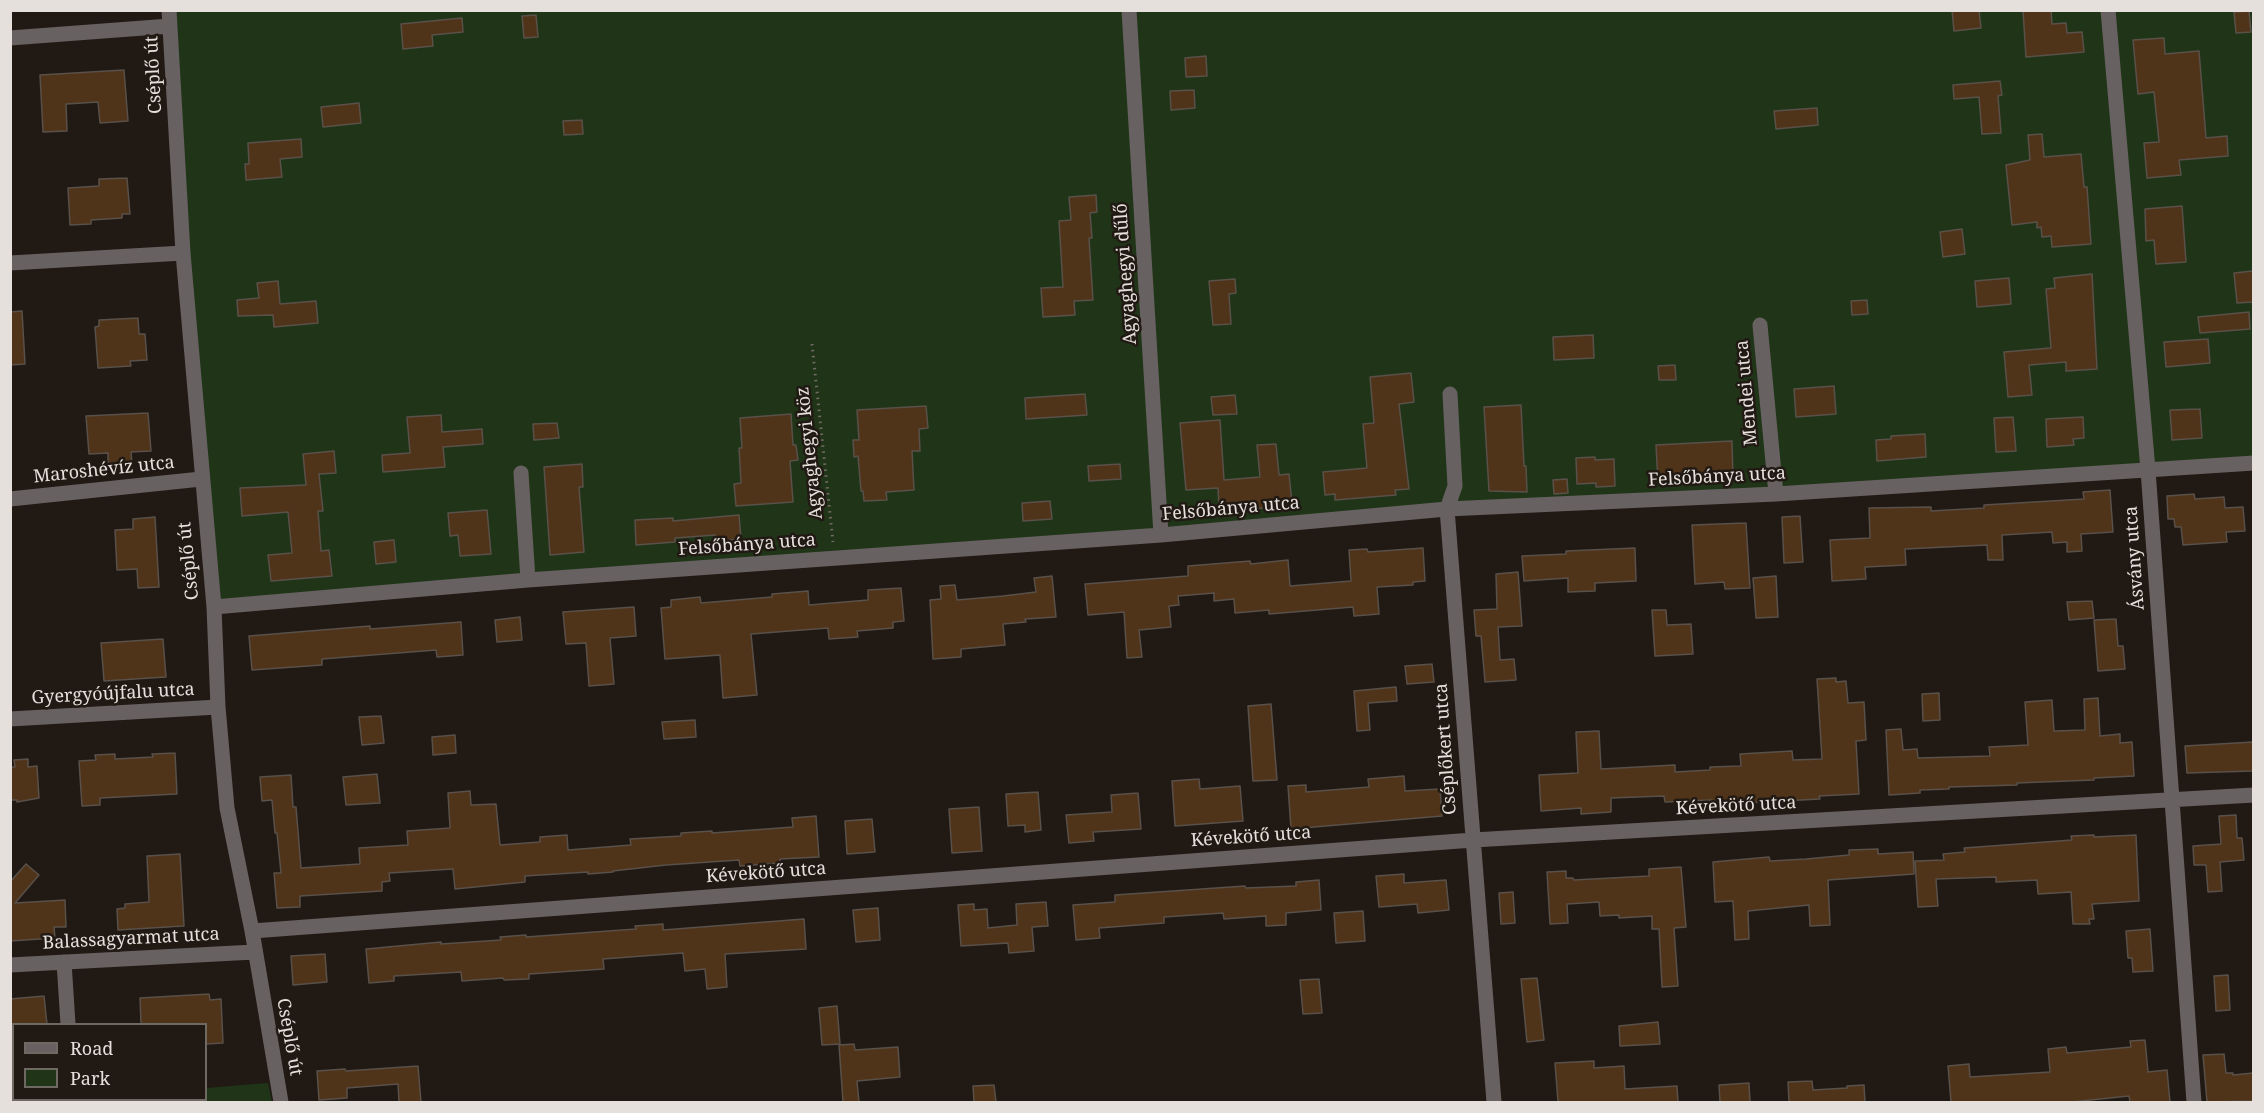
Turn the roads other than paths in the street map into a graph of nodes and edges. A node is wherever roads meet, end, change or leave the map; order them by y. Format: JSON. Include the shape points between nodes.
{"nodes":[{"id":1,"x":1129,"y":10,"type":"edge"},
{"id":2,"x":2108,"y":10,"type":"edge"},
{"id":3,"x":170,"y":18,"type":"edge"},
{"id":4,"x":10,"y":38,"type":"edge"},
{"id":5,"x":183,"y":253,"type":"junction"},
{"id":6,"x":10,"y":263,"type":"edge"},
{"id":7,"x":1760,"y":325,"type":"dead end"},
{"id":8,"x":1450,"y":394,"type":"dead end"},
{"id":9,"x":2253,"y":463,"type":"edge"},
{"id":10,"x":2148,"y":470,"type":"junction"},
{"id":11,"x":521,"y":473,"type":"dead end"},
{"id":12,"x":201,"y":479,"type":"junction"},
{"id":13,"x":1776,"y":494,"type":"junction"},
{"id":14,"x":10,"y":499,"type":"edge"},
{"id":15,"x":1447,"y":509,"type":"junction"},
{"id":16,"x":1161,"y":535,"type":"junction"},
{"id":17,"x":528,"y":580,"type":"junction"},
{"id":18,"x":214,"y":607,"type":"junction"},
{"id":19,"x":218,"y":707,"type":"junction"},
{"id":20,"x":10,"y":719,"type":"edge"},
{"id":21,"x":2253,"y":795,"type":"edge"},
{"id":22,"x":2171,"y":801,"type":"junction"},
{"id":23,"x":1473,"y":840,"type":"junction"},
{"id":24,"x":252,"y":931,"type":"junction"},
{"id":25,"x":254,"y":952,"type":"junction"},
{"id":26,"x":64,"y":962,"type":"junction"},
{"id":27,"x":10,"y":965,"type":"edge"},
{"id":28,"x":68,"y":1023,"type":"edge"},
{"id":29,"x":281,"y":1102,"type":"edge"},
{"id":30,"x":1494,"y":1102,"type":"edge"},
{"id":31,"x":2194,"y":1102,"type":"edge"}],
"edges":[{"from":1,"to":16,"type":"street","name":"Agyaghegyi dűlő"},
{"from":2,"to":10,"type":"street","name":"Ásvány utca"},
{"from":3,"to":4,"type":"street"},
{"from":3,"to":5,"type":"street","name":"Cséplő út"},
{"from":5,"to":6,"type":"street"},
{"from":5,"to":12,"type":"street","name":"Cséplő út"},
{"from":7,"to":13,"type":"street","name":"Mendei utca"},
{"from":8,"to":15,"type":"street","name":"Cséplőkert utca","via":[[1455,486]]},
{"from":9,"to":10,"type":"street","name":"Felsőbánya utca"},
{"from":10,"to":13,"type":"street","name":"Felsőbánya utca"},
{"from":10,"to":22,"type":"street","name":"Ásvány utca"},
{"from":11,"to":17,"type":"street"},
{"from":12,"to":14,"type":"street","name":"Maroshévíz utca"},
{"from":12,"to":18,"type":"street","name":"Cséplő út"},
{"from":13,"to":15,"type":"street","name":"Felsőbánya utca"},
{"from":15,"to":16,"type":"street","name":"Felsőbánya utca"},
{"from":15,"to":23,"type":"street","name":"Cséplőkert utca"},
{"from":16,"to":17,"type":"street","name":"Felsőbánya utca"},
{"from":17,"to":18,"type":"street","name":"Felsőbánya utca"},
{"from":18,"to":19,"type":"street","name":"Cséplő út"},
{"from":19,"to":20,"type":"street","name":"Gyergyóújfalu utca"},
{"from":19,"to":24,"type":"street","name":"Cséplő út","via":[[227,808]]},
{"from":21,"to":22,"type":"street","name":"Kévekötő utca"},
{"from":22,"to":23,"type":"street","name":"Kévekötő utca"},
{"from":22,"to":31,"type":"street","name":"Ásvány utca"},
{"from":23,"to":24,"type":"street","name":"Kévekötő utca"},
{"from":23,"to":30,"type":"street","name":"Cséplőkert utca"},
{"from":24,"to":25,"type":"street","name":"Cséplő út"},
{"from":25,"to":26,"type":"street","name":"Balassagyarmat utca"},
{"from":25,"to":29,"type":"street","name":"Cséplő út"},
{"from":26,"to":27,"type":"street","name":"Balassagyarmat utca"},
{"from":26,"to":28,"type":"street"}]}
